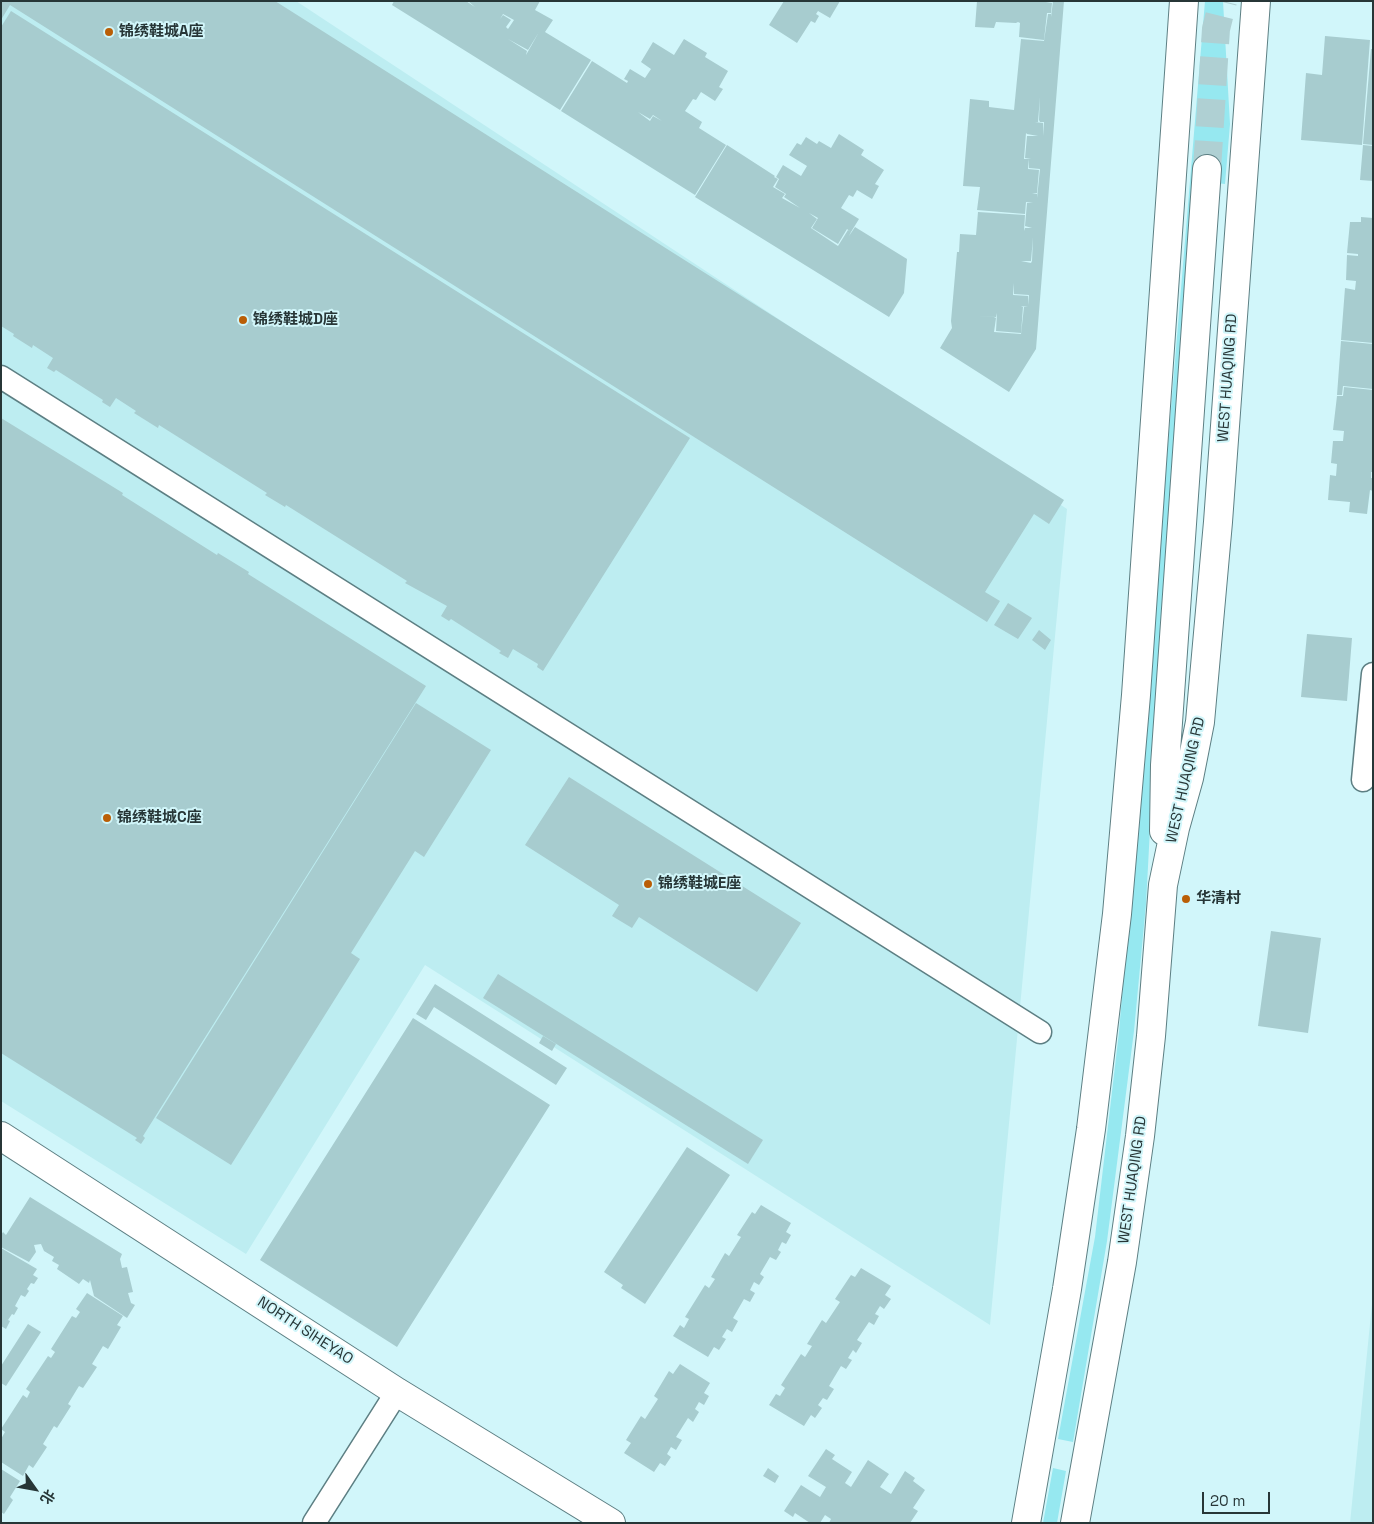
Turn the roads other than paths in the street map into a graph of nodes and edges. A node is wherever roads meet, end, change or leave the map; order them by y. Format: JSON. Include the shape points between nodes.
{"nodes":[{"id":1,"x":1184,"y":1,"type":"edge"},
{"id":2,"x":1256,"y":1,"type":"edge"},
{"id":3,"x":1207,"y":169,"type":"tunnel mouth"},
{"id":4,"x":1,"y":377,"type":"edge"},
{"id":5,"x":1373,"y":674,"type":"edge"},
{"id":6,"x":1363,"y":780,"type":"dead end"},
{"id":7,"x":1163,"y":885,"type":"junction"},
{"id":8,"x":1040,"y":1032,"type":"dead end"},
{"id":9,"x":1,"y":1136,"type":"edge"},
{"id":10,"x":397,"y":1392,"type":"junction"},
{"id":11,"x":314,"y":1523,"type":"edge"},
{"id":12,"x":611,"y":1523,"type":"edge"},
{"id":13,"x":1026,"y":1523,"type":"edge"},
{"id":14,"x":1075,"y":1523,"type":"edge"}],
"edges":[{"from":1,"to":13,"type":"main road","via":[[1136,695],[1117,914],[1091,1129]]},
{"from":2,"to":7,"type":"main road","name":"WEST HUAQING RD","via":[[1200,722]]},
{"from":3,"to":7,"type":"main road","via":[[1165,765]]},
{"from":4,"to":8,"type":"street"},
{"from":5,"to":6,"type":"street"},
{"from":7,"to":14,"type":"main road","name":"WEST HUAQING RD","via":[[1137,1156],[1122,1262]]},
{"from":9,"to":10,"type":"main road","name":"NORTH SIHEYAO"},
{"from":10,"to":11,"type":"street"},
{"from":10,"to":12,"type":"main road","name":"NORTH SIHEYAO"}]}
